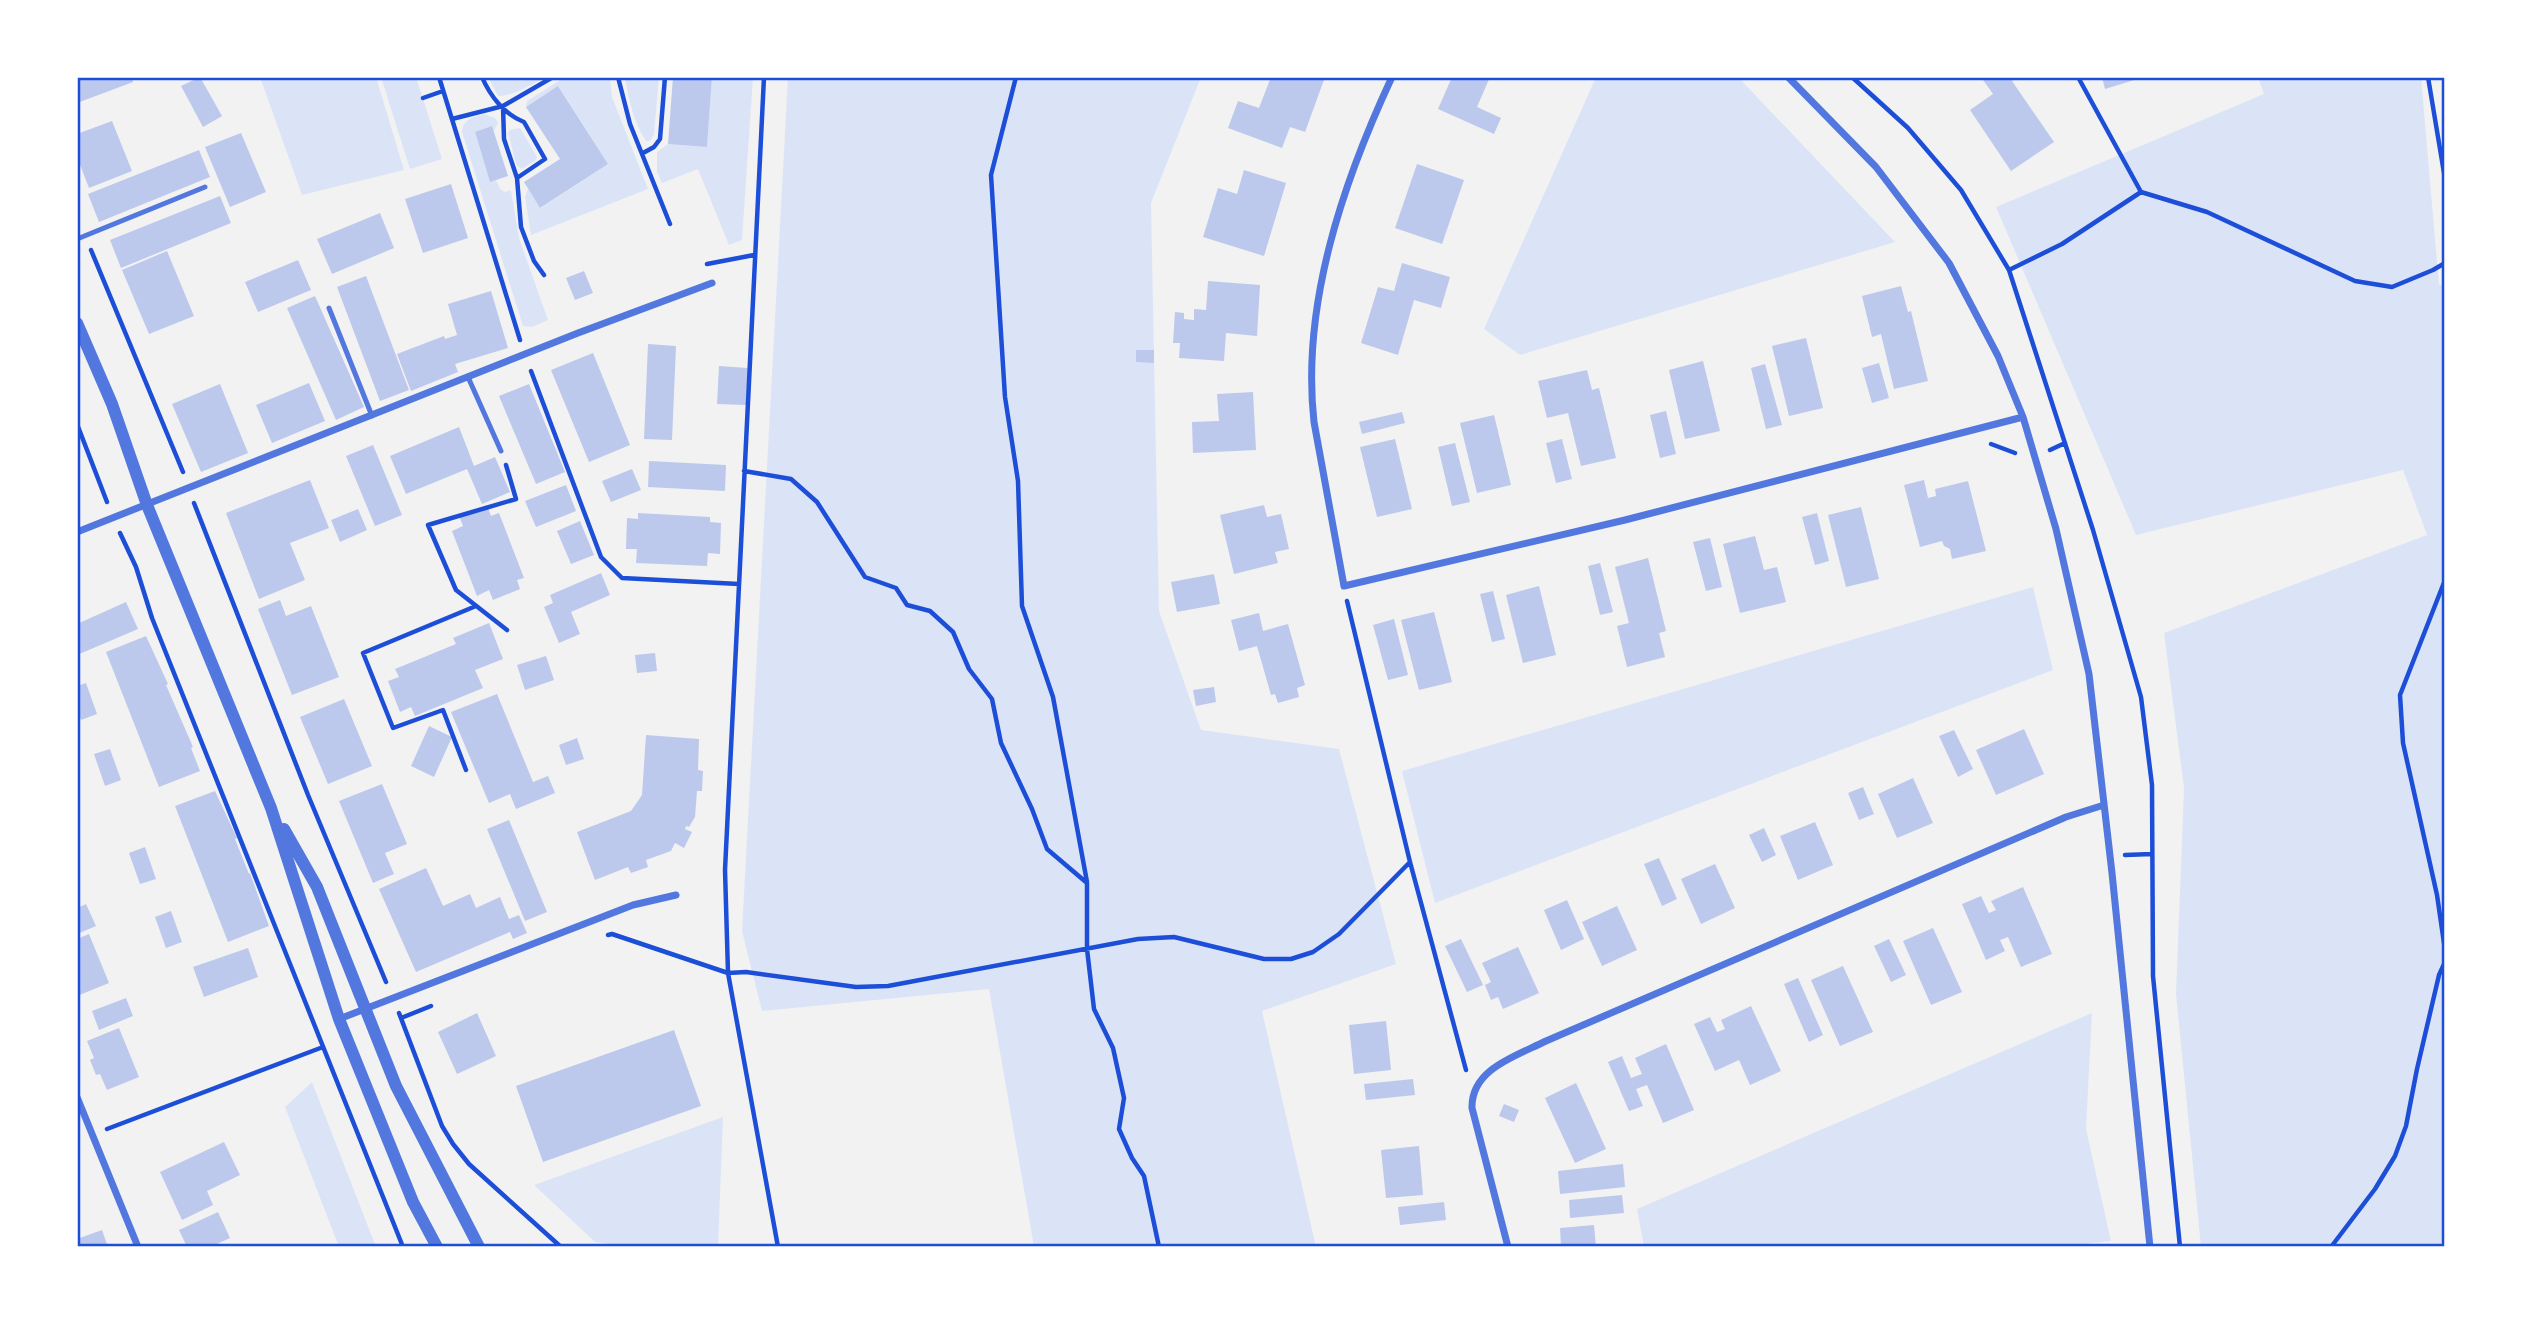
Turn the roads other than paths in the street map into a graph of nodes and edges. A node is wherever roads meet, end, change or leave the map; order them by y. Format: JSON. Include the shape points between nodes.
{"nodes":[{"id":1,"x":1392,"y":77,"type":"edge"},
{"id":2,"x":1788,"y":77,"type":"edge"},
{"id":3,"x":205,"y":187,"type":"dead end"},
{"id":4,"x":77,"y":239,"type":"edge"},
{"id":5,"x":712,"y":284,"type":"dead end"},
{"id":6,"x":329,"y":308,"type":"dead end"},
{"id":7,"x":77,"y":323,"type":"edge"},
{"id":8,"x":468,"y":377,"type":"junction"},
{"id":9,"x":372,"y":416,"type":"junction"},
{"id":10,"x":2022,"y":417,"type":"junction"},
{"id":11,"x":501,"y":451,"type":"road end"},
{"id":12,"x":147,"y":505,"type":"junction"},
{"id":13,"x":77,"y":532,"type":"edge"},
{"id":14,"x":2104,"y":805,"type":"junction"},
{"id":15,"x":271,"y":808,"type":"junction"},
{"id":16,"x":676,"y":895,"type":"dead end"},
{"id":17,"x":365,"y":1009,"type":"junction"},
{"id":18,"x":339,"y":1018,"type":"junction"},
{"id":19,"x":77,"y":1097,"type":"edge"},
{"id":20,"x":138,"y":1247,"type":"edge"},
{"id":21,"x":437,"y":1247,"type":"edge"},
{"id":22,"x":479,"y":1247,"type":"edge"},
{"id":23,"x":1508,"y":1247,"type":"edge"},
{"id":24,"x":2150,"y":1247,"type":"edge"}],
"edges":[{"from":1,"to":10,"type":"street","via":[[1334,232],[1313,337],[1314,422],[1343,586],[1625,520]]},
{"from":2,"to":10,"type":"street","via":[[1876,167],[1949,263],[1998,356]]},
{"from":3,"to":4,"type":"lane"},
{"from":5,"to":8,"type":"street"},
{"from":6,"to":9,"type":"lane"},
{"from":7,"to":12,"type":"street","via":[[112,404]]},
{"from":8,"to":9,"type":"street"},
{"from":8,"to":11,"type":"lane"},
{"from":9,"to":12,"type":"street"},
{"from":10,"to":14,"type":"street","via":[[2056,529],[2089,674]]},
{"from":12,"to":13,"type":"street"},
{"from":12,"to":15,"type":"street"},
{"from":14,"to":23,"type":"street","via":[[2066,817],[1546,1041],[1491,1069],[1480,1079],[1471,1099]]},
{"from":14,"to":24,"type":"street"},
{"from":15,"to":17,"type":"street","via":[[317,887]]},
{"from":15,"to":18,"type":"street"},
{"from":16,"to":17,"type":"street","via":[[633,905]]},
{"from":17,"to":18,"type":"street"},
{"from":17,"to":22,"type":"street","via":[[396,1087]]},
{"from":18,"to":21,"type":"street","via":[[413,1202]]},
{"from":19,"to":20,"type":"street"}]}
